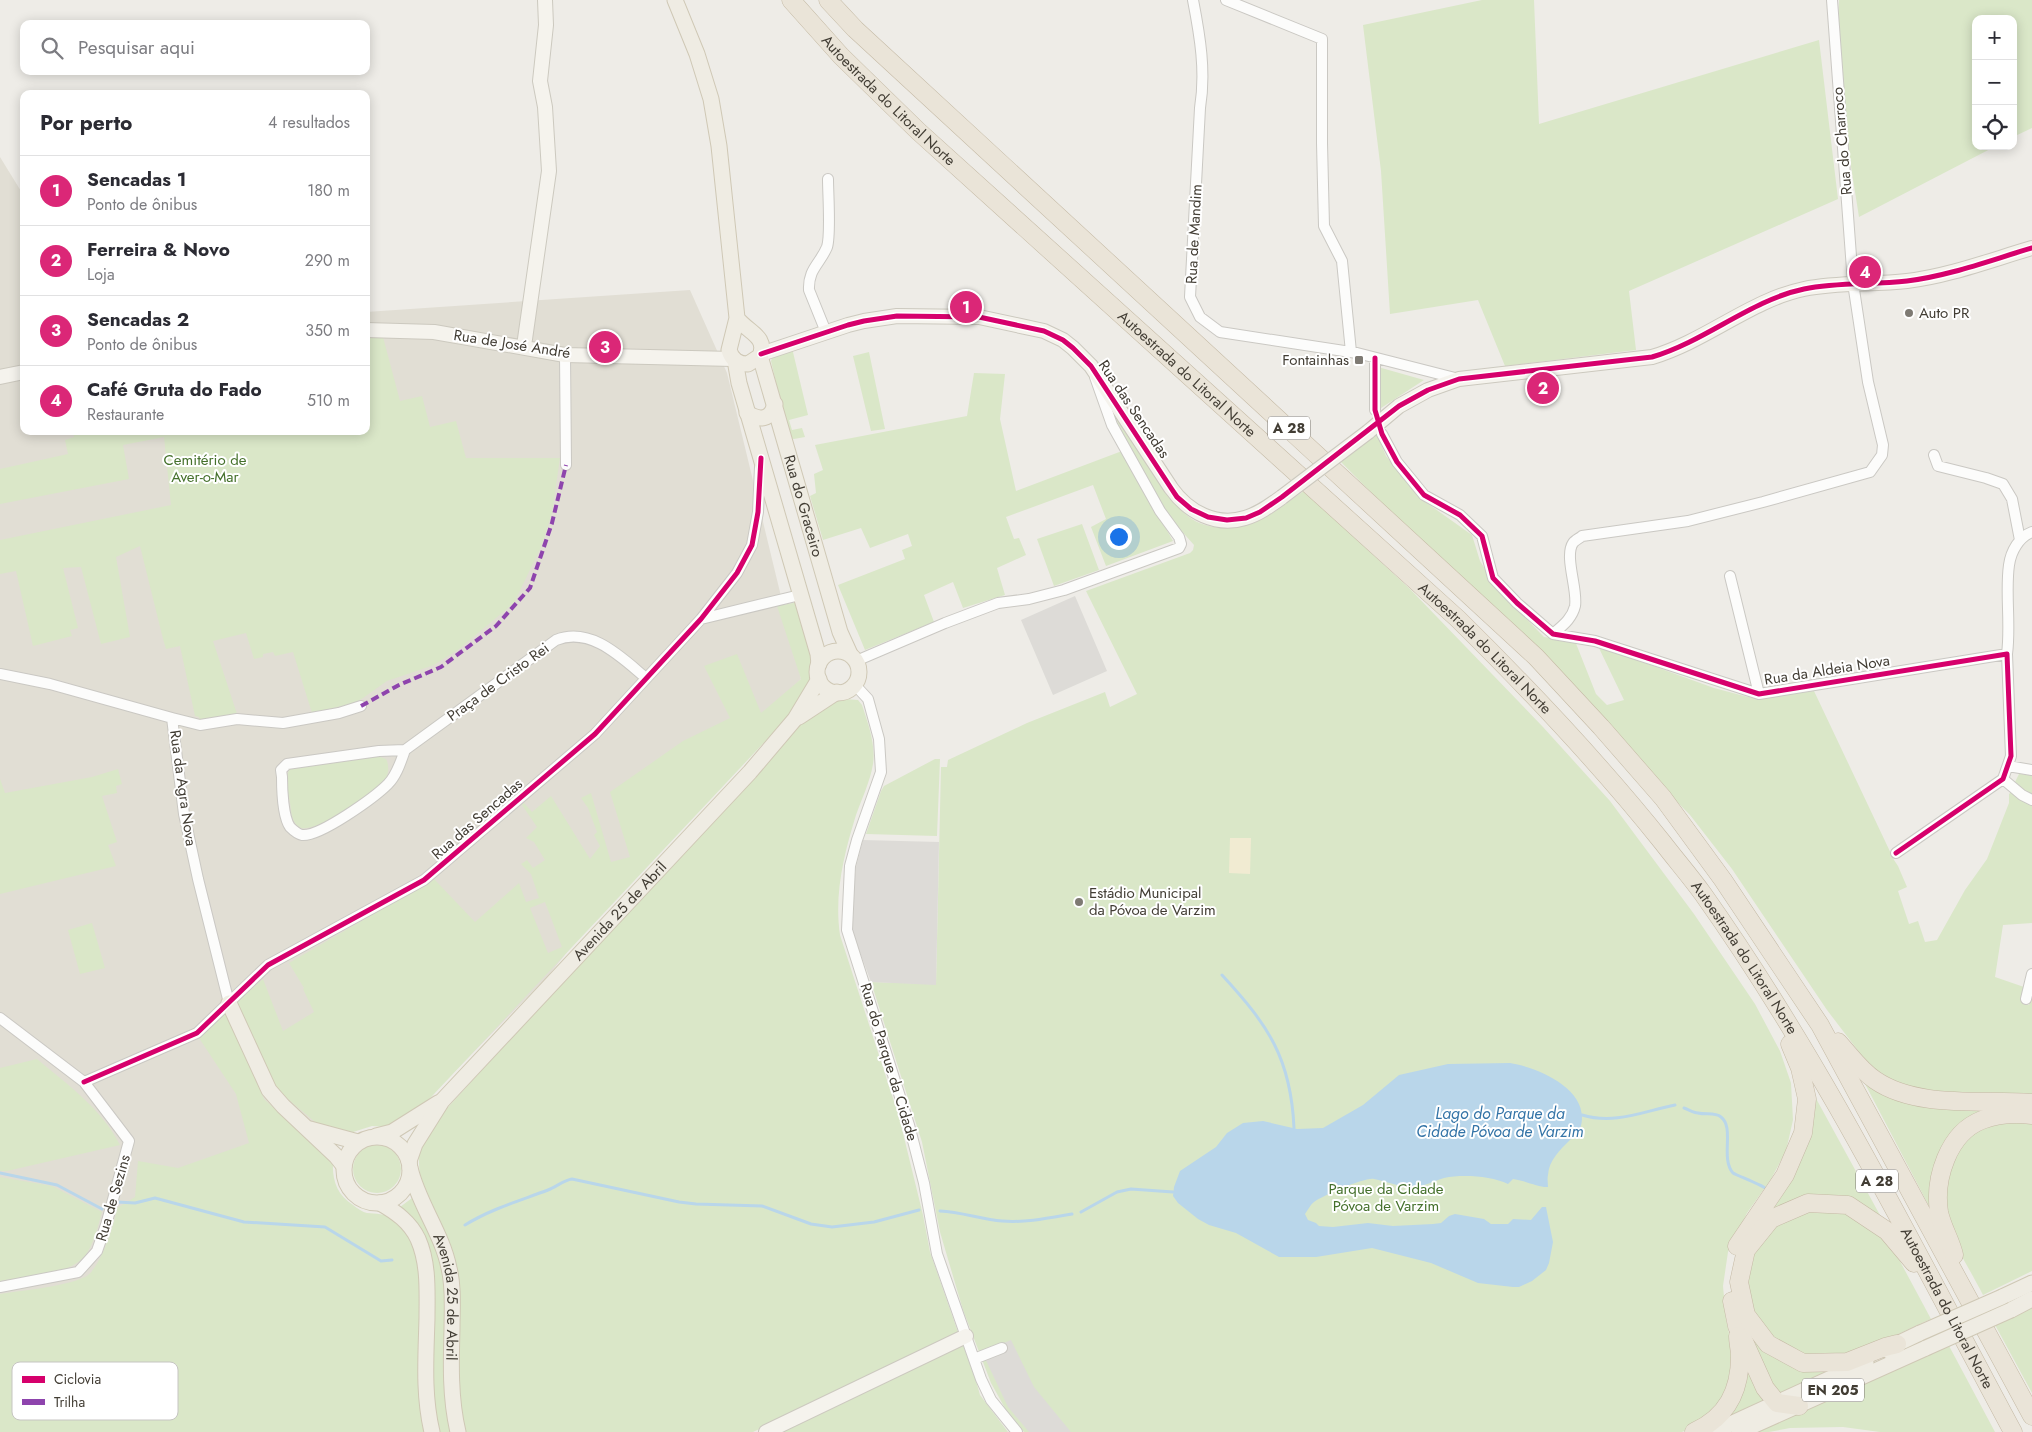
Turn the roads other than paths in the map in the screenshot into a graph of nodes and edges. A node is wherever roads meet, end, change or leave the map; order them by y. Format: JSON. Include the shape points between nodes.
{"nodes":[{"id":1,"x":545,"y":0,"type":"edge"},
{"id":2,"x":674,"y":0,"type":"edge"},
{"id":3,"x":790,"y":0,"type":"edge"},
{"id":4,"x":828,"y":0,"type":"edge"},
{"id":5,"x":1193,"y":0,"type":"edge"},
{"id":6,"x":1226,"y":0,"type":"edge"},
{"id":7,"x":1832,"y":0,"type":"edge"},
{"id":8,"x":828,"y":179,"type":"dead end"},
{"id":9,"x":2032,"y":248,"type":"edge"},
{"id":10,"x":1853,"y":283,"type":"junction"},
{"id":11,"x":737,"y":318,"type":"junction"},
{"id":12,"x":370,"y":330,"type":"edge"},
{"id":13,"x":750,"y":331,"type":"junction"},
{"id":14,"x":826,"y":332,"type":"junction"},
{"id":15,"x":524,"y":346,"type":"junction"},
{"id":16,"x":1351,"y":352,"type":"junction"},
{"id":17,"x":729,"y":353,"type":"junction"},
{"id":18,"x":765,"y":354,"type":"junction"},
{"id":19,"x":565,"y":355,"type":"junction"},
{"id":20,"x":1375,"y":358,"type":"junction"},
{"id":21,"x":1091,"y":366,"type":"junction"},
{"id":22,"x":20,"y":373,"type":"edge"},
{"id":23,"x":0,"y":377,"type":"edge"},
{"id":24,"x":1459,"y":379,"type":"junction"},
{"id":25,"x":775,"y":404,"type":"junction"},
{"id":26,"x":1374,"y":410,"type":"dead end"},
{"id":27,"x":747,"y":413,"type":"junction"},
{"id":28,"x":1382,"y":434,"type":"dead end"},
{"id":29,"x":1934,"y":455,"type":"dead end"},
{"id":30,"x":761,"y":458,"type":"junction"},
{"id":31,"x":566,"y":465,"type":"dead end"},
{"id":32,"x":2032,"y":532,"type":"edge"},
{"id":33,"x":2020,"y":540,"type":"junction"},
{"id":34,"x":1730,"y":576,"type":"dead end"},
{"id":35,"x":800,"y":595,"type":"junction"},
{"id":36,"x":701,"y":619,"type":"junction"},
{"id":37,"x":1553,"y":634,"type":"junction"},
{"id":38,"x":2007,"y":654,"type":"junction"},
{"id":39,"x":853,"y":658,"type":"junction"},
{"id":40,"x":819,"y":672,"type":"junction"},
{"id":41,"x":0,"y":674,"type":"edge"},
{"id":42,"x":646,"y":678,"type":"junction"},
{"id":43,"x":855,"y":685,"type":"junction"},
{"id":44,"x":837,"y":692,"type":"junction"},
{"id":45,"x":1759,"y":694,"type":"junction"},
{"id":46,"x":361,"y":706,"type":"dead end"},
{"id":47,"x":172,"y":718,"type":"junction"},
{"id":48,"x":795,"y":719,"type":"junction"},
{"id":49,"x":405,"y":750,"type":"junction"},
{"id":50,"x":2008,"y":766,"type":"junction"},
{"id":51,"x":2032,"y":770,"type":"edge"},
{"id":52,"x":2004,"y":779,"type":"junction"},
{"id":53,"x":2032,"y":800,"type":"edge"},
{"id":54,"x":1896,"y":853,"type":"dead end"},
{"id":55,"x":2032,"y":974,"type":"edge"},
{"id":56,"x":2026,"y":999,"type":"dead end"},
{"id":57,"x":229,"y":1003,"type":"junction"},
{"id":58,"x":1784,"y":1017,"type":"junction"},
{"id":59,"x":0,"y":1018,"type":"edge"},
{"id":60,"x":1820,"y":1025,"type":"junction"},
{"id":61,"x":84,"y":1082,"type":"junction"},
{"id":62,"x":442,"y":1101,"type":"junction"},
{"id":63,"x":2032,"y":1103,"type":"edge"},
{"id":64,"x":2032,"y":1115,"type":"edge"},
{"id":65,"x":308,"y":1129,"type":"junction"},
{"id":66,"x":376,"y":1136,"type":"junction"},
{"id":67,"x":358,"y":1142,"type":"junction"},
{"id":68,"x":410,"y":1165,"type":"junction"},
{"id":69,"x":344,"y":1166,"type":"junction"},
{"id":70,"x":380,"y":1203,"type":"junction"},
{"id":71,"x":1929,"y":1276,"type":"junction"},
{"id":72,"x":2032,"y":1283,"type":"edge"},
{"id":73,"x":1961,"y":1285,"type":"junction"},
{"id":74,"x":0,"y":1287,"type":"edge"},
{"id":75,"x":2032,"y":1299,"type":"edge"},
{"id":76,"x":2007,"y":1303,"type":"junction"},
{"id":77,"x":1738,"y":1326,"type":"junction"},
{"id":78,"x":966,"y":1336,"type":"junction"},
{"id":79,"x":1897,"y":1344,"type":"junction"},
{"id":80,"x":1002,"y":1348,"type":"dead end"},
{"id":81,"x":974,"y":1358,"type":"junction"},
{"id":82,"x":1777,"y":1403,"type":"junction"},
{"id":83,"x":1799,"y":1406,"type":"junction"},
{"id":84,"x":2032,"y":1416,"type":"edge"},
{"id":85,"x":432,"y":1432,"type":"edge"},
{"id":86,"x":458,"y":1432,"type":"edge"},
{"id":87,"x":766,"y":1432,"type":"edge"},
{"id":88,"x":1017,"y":1432,"type":"edge"},
{"id":89,"x":1694,"y":1432,"type":"edge"},
{"id":90,"x":1713,"y":1432,"type":"edge"},
{"id":91,"x":1739,"y":1432,"type":"edge"},
{"id":92,"x":2013,"y":1432,"type":"edge"}],
"edges":[{"from":1,"to":15,"type":"street","via":[[546,25],[540,81],[549,171]]},
{"from":2,"to":11,"type":"main road","via":[[697,54],[711,99]]},
{"from":3,"to":58,"type":"highway","name":"Autoestrada do Litoral Norte","number":"A 28","via":[[841,56],[918,131],[1451,612],[1524,684],[1630,802],[1701,891]]},
{"from":4,"to":60,"type":"highway","name":"Autoestrada do Litoral Norte","number":"A 28","via":[[855,29],[1536,657],[1663,798],[1723,880]]},
{"from":5,"to":16,"type":"street","name":"Rua de Mandim","via":[[1201,42],[1203,90],[1190,297],[1200,318],[1220,332]]},
{"from":6,"to":16,"type":"street","via":[[1322,38],[1324,226],[1342,260]]},
{"from":7,"to":10,"type":"street","name":"Rua do Charroco"},
{"from":8,"to":14,"type":"street","via":[[827,245],[809,283]]},
{"from":9,"to":10,"type":"street","name":"Rua das Sencadas","via":[[1918,279]]},
{"from":10,"to":24,"type":"street","name":"Rua das Sencadas","via":[[1804,289],[1773,298],[1676,350],[1652,357]]},
{"from":10,"to":37,"type":"street","name":"Rua do Charroco","via":[[1870,392],[1883,446],[1877,465],[1870,472],[1688,521],[1582,536],[1573,543],[1570,552],[1575,608],[1568,621]]},
{"from":11,"to":13,"type":"main road"},
{"from":11,"to":17,"type":"main road"},
{"from":12,"to":15,"type":"street","name":"Rua de José André","via":[[434,332]]},
{"from":13,"to":17,"type":"main road","via":[[740,332]]},
{"from":13,"to":18,"type":"main road","via":[[758,336]]},
{"from":14,"to":18,"type":"street","name":"Rua das Sencadas"},
{"from":14,"to":21,"type":"street","name":"Rua das Sencadas","via":[[897,316],[989,318],[1052,335],[1073,348]]},
{"from":15,"to":19,"type":"street","name":"Rua de José André"},
{"from":16,"to":20,"type":"street","name":"Rua de Mandim"},
{"from":17,"to":18,"type":"main road","via":[[748,364]]},
{"from":17,"to":19,"type":"street","name":"Rua de José André"},
{"from":17,"to":27,"type":"main road"},
{"from":18,"to":25,"type":"main road","name":"Rua do Graceiro"},
{"from":19,"to":31,"type":"street"},
{"from":20,"to":24,"type":"street","name":"Rua de Mandim"},
{"from":20,"to":26,"type":"street"},
{"from":21,"to":24,"type":"street","name":"Rua das Sencadas","bridge":true,"via":[[1177,497],[1208,517],[1238,520],[1253,515],[1282,497],[1399,406],[1428,390]]},
{"from":21,"to":39,"type":"street","via":[[1112,425],[1160,511],[1179,537],[1179,548],[1064,590],[998,603]]},
{"from":22,"to":23,"type":"street"},
{"from":25,"to":27,"type":"main road","via":[[771,414],[763,419]]},
{"from":25,"to":39,"type":"main road","name":"Rua do Graceiro","via":[[840,632]]},
{"from":27,"to":30,"type":"main road"},
{"from":28,"to":37,"type":"street","via":[[1397,462],[1424,495],[1460,515],[1482,536],[1493,578]]},
{"from":29,"to":33,"type":"street","via":[[1938,466],[2003,484],[2012,499]]},
{"from":30,"to":35,"type":"main road"},
{"from":30,"to":36,"type":"street","name":"Rua das Sencadas","via":[[758,512],[752,545],[737,573]]},
{"from":32,"to":33,"type":"street"},
{"from":33,"to":38,"type":"street","via":[[2009,564],[2010,638]]},
{"from":34,"to":45,"type":"street"},
{"from":35,"to":36,"type":"street"},
{"from":35,"to":40,"type":"main road","via":[[818,654]]},
{"from":36,"to":42,"type":"street","name":"Rua das Sencadas"},
{"from":37,"to":45,"type":"street","name":"Rua da Aldeia Nova","via":[[1595,641]]},
{"from":38,"to":45,"type":"street","name":"Rua da Aldeia Nova"},
{"from":38,"to":50,"type":"street","via":[[2011,756]]},
{"from":39,"to":40,"type":"main road","name":"Avenida 25 de Abril","via":[[844,652],[832,652],[826,655]]},
{"from":39,"to":43,"type":"main road","via":[[859,673]]},
{"from":40,"to":44,"type":"main road","via":[[826,688]]},
{"from":40,"to":48,"type":"main road","name":"Avenida 25 de Abril"},
{"from":41,"to":47,"type":"street","name":"Rua da Agra Nova","via":[[50,684]]},
{"from":42,"to":49,"type":"street","name":"Praça de Cristo Rei","via":[[605,646],[575,637],[560,638]]},
{"from":42,"to":57,"type":"street","name":"Rua das Sencadas","via":[[595,734],[436,871],[406,891],[276,960]]},
{"from":43,"to":44,"type":"main road","name":"Avenida 25 de Abril","via":[[844,692]]},
{"from":43,"to":78,"type":"street","name":"Rua do Parque da Cidade","via":[[868,699],[879,739],[881,772],[850,866],[847,930],[909,1125],[937,1254]]},
{"from":44,"to":48,"type":"main road","name":"Avenida 25 de Abril"},
{"from":46,"to":47,"type":"street","via":[[283,723],[237,719],[200,725]]},
{"from":47,"to":57,"type":"street","name":"Rua da Agra Nova","via":[[184,814]]},
{"from":48,"to":62,"type":"main road","name":"Avenida 25 de Abril","via":[[750,772]]},
{"from":49,"to":49,"type":"street","name":"Praça de Cristo Rei","via":[[287,764],[281,770],[288,824],[298,834],[307,835],[343,819],[389,783]]},
{"from":50,"to":51,"type":"street"},
{"from":50,"to":52,"type":"street"},
{"from":52,"to":53,"type":"street"},
{"from":52,"to":54,"type":"street"},
{"from":55,"to":56,"type":"street"},
{"from":57,"to":61,"type":"street","name":"Rua das Sencadas","via":[[196,1033]]},
{"from":57,"to":65,"type":"main road","via":[[269,1090]]},
{"from":58,"to":71,"type":"highway","name":"Autoestrada do Litoral Norte","number":"A 28","via":[[1826,1086]]},
{"from":58,"to":77,"type":"highway","via":[[1787,1039],[1800,1068],[1807,1099],[1803,1133],[1786,1174],[1738,1243],[1731,1264],[1730,1284]]},
{"from":59,"to":61,"type":"street"},
{"from":60,"to":63,"type":"highway","via":[[1875,1080],[1899,1092],[1939,1100]]},
{"from":60,"to":73,"type":"highway","name":"Autoestrada do Litoral Norte","number":"A 28"},
{"from":61,"to":74,"type":"street","name":"Rua de Sezins","via":[[129,1142],[97,1251],[78,1272]]},
{"from":62,"to":66,"type":"main road","name":"Avenida 25 de Abril","via":[[392,1132]]},
{"from":62,"to":68,"type":"main road","name":"Avenida 25 de Abril","via":[[415,1144]]},
{"from":64,"to":73,"type":"highway","via":[[2000,1115],[1980,1121],[1957,1140],[1939,1175],[1940,1214]]},
{"from":65,"to":67,"type":"main road"},
{"from":65,"to":69,"type":"main road"},
{"from":66,"to":67,"type":"main road","name":"Avenida 25 de Abril"},
{"from":66,"to":68,"type":"main road","name":"Avenida 25 de Abril","via":[[385,1137],[400,1146]]},
{"from":67,"to":69,"type":"main road","via":[[351,1148]]},
{"from":68,"to":70,"type":"main road","name":"Avenida 25 de Abril","via":[[405,1188],[399,1195]]},
{"from":68,"to":86,"type":"main road","name":"Avenida 25 de Abril","via":[[414,1186],[450,1268],[451,1385]]},
{"from":69,"to":70,"type":"main road","name":"Avenida 25 de Abril","via":[[348,1187],[363,1200]]},
{"from":70,"to":85,"type":"main road","name":"Avenida 25 de Abril","via":[[407,1222],[418,1238],[424,1256],[427,1276],[425,1390]]},
{"from":71,"to":79,"type":"highway","via":[[1887,1232],[1848,1205],[1808,1202],[1771,1219],[1746,1250],[1740,1282],[1746,1315],[1768,1344],[1803,1363],[1847,1362]]},
{"from":71,"to":92,"type":"highway","name":"Autoestrada do Litoral Norte","number":"A 28"},
{"from":72,"to":76,"type":"main road","number":"EN 205"},
{"from":73,"to":84,"type":"highway","name":"Autoestrada do Litoral Norte","number":"A 28"},
{"from":75,"to":76,"type":"main road","number":"EN 205"},
{"from":76,"to":79,"type":"main road","number":"EN 205","bridge":true},
{"from":76,"to":83,"type":"main road","number":"EN 205","bridge":true,"via":[[1926,1348]]},
{"from":77,"to":82,"type":"highway","via":[[1765,1388]]},
{"from":77,"to":89,"type":"highway","via":[[1739,1379],[1730,1402],[1711,1424]]},
{"from":78,"to":81,"type":"street","name":"Rua do Parque da Cidade"},
{"from":78,"to":87,"type":"street"},
{"from":79,"to":82,"type":"main road","number":"EN 205","via":[[1889,1352]]},
{"from":80,"to":81,"type":"street"},
{"from":81,"to":88,"type":"street","name":"Rua do Parque da Cidade","via":[[991,1400]]},
{"from":82,"to":83,"type":"highway"},
{"from":82,"to":90,"type":"main road","number":"EN 205"},
{"from":83,"to":91,"type":"main road","number":"EN 205"}]}
